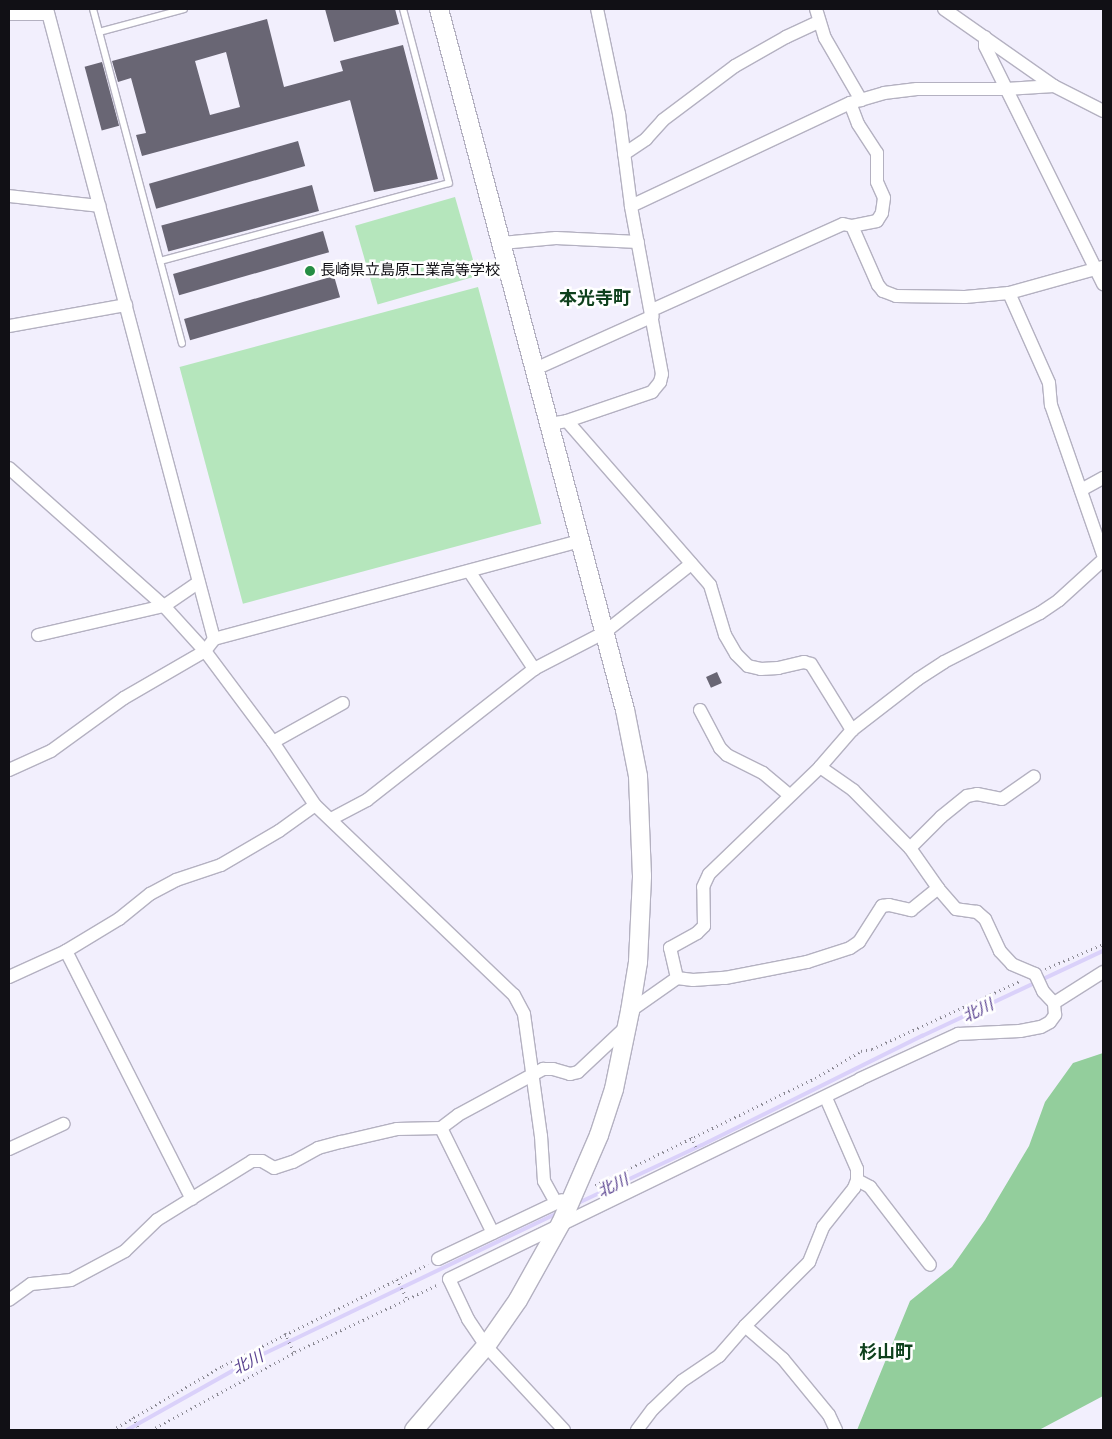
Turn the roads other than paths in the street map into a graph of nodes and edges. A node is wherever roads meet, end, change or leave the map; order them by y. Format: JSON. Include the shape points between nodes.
{"nodes":[{"id":1,"x":93,"y":9,"type":"edge"},
{"id":2,"x":184,"y":9,"type":"edge"},
{"id":3,"x":403,"y":9,"type":"edge"},
{"id":4,"x":439,"y":9,"type":"edge"},
{"id":5,"x":597,"y":9,"type":"edge"},
{"id":6,"x":816,"y":9,"type":"edge"},
{"id":7,"x":944,"y":9,"type":"edge"},
{"id":8,"x":47,"y":11,"type":"edge"},
{"id":9,"x":9,"y":14,"type":"edge"},
{"id":10,"x":818,"y":22,"type":"junction"},
{"id":11,"x":99,"y":32,"type":"junction"},
{"id":12,"x":985,"y":37,"type":"junction"},
{"id":13,"x":1054,"y":86,"type":"junction"},
{"id":14,"x":1006,"y":89,"type":"junction"},
{"id":15,"x":856,"y":101,"type":"junction"},
{"id":16,"x":1103,"y":111,"type":"edge"},
{"id":17,"x":624,"y":154,"type":"junction"},
{"id":18,"x":9,"y":196,"type":"edge"},
{"id":19,"x":99,"y":206,"type":"junction"},
{"id":20,"x":631,"y":206,"type":"junction"},
{"id":21,"x":852,"y":226,"type":"junction"},
{"id":22,"x":638,"y":242,"type":"junction"},
{"id":23,"x":502,"y":243,"type":"junction"},
{"id":24,"x":160,"y":261,"type":"junction"},
{"id":25,"x":1099,"y":268,"type":"edge"},
{"id":26,"x":1103,"y":284,"type":"edge"},
{"id":27,"x":1008,"y":294,"type":"junction"},
{"id":28,"x":126,"y":305,"type":"junction"},
{"id":29,"x":652,"y":313,"type":"junction"},
{"id":30,"x":9,"y":326,"type":"edge"},
{"id":31,"x":182,"y":343,"type":"dead end"},
{"id":32,"x":535,"y":369,"type":"junction"},
{"id":33,"x":566,"y":421,"type":"junction"},
{"id":34,"x":549,"y":424,"type":"junction"},
{"id":35,"x":9,"y":468,"type":"edge"},
{"id":36,"x":1103,"y":478,"type":"edge"},
{"id":37,"x":1081,"y":490,"type":"junction"},
{"id":38,"x":581,"y":541,"type":"junction"},
{"id":39,"x":1103,"y":554,"type":"edge"},
{"id":40,"x":1103,"y":560,"type":"edge"},
{"id":41,"x":691,"y":564,"type":"junction"},
{"id":42,"x":470,"y":571,"type":"junction"},
{"id":43,"x":199,"y":582,"type":"junction"},
{"id":44,"x":164,"y":606,"type":"junction"},
{"id":45,"x":605,"y":632,"type":"junction"},
{"id":46,"x":38,"y":635,"type":"dead end"},
{"id":47,"x":214,"y":639,"type":"junction"},
{"id":48,"x":205,"y":651,"type":"junction"},
{"id":49,"x":534,"y":669,"type":"junction"},
{"id":50,"x":343,"y":703,"type":"dead end"},
{"id":51,"x":700,"y":710,"type":"dead end"},
{"id":52,"x":852,"y":730,"type":"junction"},
{"id":53,"x":273,"y":742,"type":"junction"},
{"id":54,"x":820,"y":767,"type":"junction"},
{"id":55,"x":9,"y":770,"type":"edge"},
{"id":56,"x":1034,"y":777,"type":"dead end"},
{"id":57,"x":789,"y":796,"type":"junction"},
{"id":58,"x":315,"y":805,"type":"junction"},
{"id":59,"x":331,"y":819,"type":"junction"},
{"id":60,"x":910,"y":848,"type":"junction"},
{"id":61,"x":938,"y":888,"type":"junction"},
{"id":62,"x":66,"y":951,"type":"junction"},
{"id":63,"x":1103,"y":972,"type":"edge"},
{"id":64,"x":9,"y":977,"type":"edge"},
{"id":65,"x":677,"y":978,"type":"junction"},
{"id":66,"x":1054,"y":1003,"type":"junction"},
{"id":67,"x":629,"y":1019,"type":"junction"},
{"id":68,"x":534,"y":1075,"type":"junction"},
{"id":69,"x":826,"y":1098,"type":"junction"},
{"id":70,"x":63,"y":1124,"type":"dead end"},
{"id":71,"x":441,"y":1128,"type":"junction"},
{"id":72,"x":9,"y":1150,"type":"edge"},
{"id":73,"x":857,"y":1180,"type":"junction"},
{"id":74,"x":192,"y":1199,"type":"junction"},
{"id":75,"x":567,"y":1200,"type":"junction"},
{"id":76,"x":559,"y":1226,"type":"junction"},
{"id":77,"x":493,"y":1233,"type":"junction"},
{"id":78,"x":438,"y":1259,"type":"road end"},
{"id":79,"x":930,"y":1265,"type":"dead end"},
{"id":80,"x":9,"y":1300,"type":"edge"},
{"id":81,"x":745,"y":1326,"type":"junction"},
{"id":82,"x":486,"y":1346,"type":"junction"},
{"id":83,"x":414,"y":1430,"type":"edge"},
{"id":84,"x":564,"y":1430,"type":"edge"},
{"id":85,"x":637,"y":1430,"type":"edge"},
{"id":86,"x":836,"y":1430,"type":"edge"}],
"edges":[{"from":1,"to":11,"type":"lane"},
{"from":2,"to":11,"type":"lane"},
{"from":3,"to":24,"type":"lane","via":[[449,183]]},
{"from":4,"to":23,"type":"street"},
{"from":5,"to":17,"type":"street"},
{"from":6,"to":10,"type":"street"},
{"from":7,"to":12,"type":"street"},
{"from":8,"to":9,"type":"street"},
{"from":8,"to":19,"type":"street"},
{"from":10,"to":15,"type":"street"},
{"from":10,"to":17,"type":"street","via":[[735,66]]},
{"from":11,"to":24,"type":"lane"},
{"from":12,"to":13,"type":"street"},
{"from":12,"to":14,"type":"street","via":[[985,46]]},
{"from":13,"to":14,"type":"street"},
{"from":13,"to":16,"type":"street"},
{"from":14,"to":15,"type":"street","via":[[917,89]]},
{"from":14,"to":25,"type":"street"},
{"from":15,"to":20,"type":"street"},
{"from":15,"to":21,"type":"street","via":[[858,124],[877,153],[877,182],[884,198],[882,214],[877,220]]},
{"from":17,"to":20,"type":"street"},
{"from":18,"to":19,"type":"street"},
{"from":19,"to":28,"type":"street"},
{"from":20,"to":22,"type":"street"},
{"from":21,"to":27,"type":"street","via":[[878,285],[888,294],[965,297]]},
{"from":21,"to":29,"type":"street","via":[[843,224]]},
{"from":22,"to":23,"type":"street","via":[[556,238]]},
{"from":22,"to":29,"type":"street"},
{"from":23,"to":32,"type":"street"},
{"from":24,"to":31,"type":"lane"},
{"from":25,"to":26,"type":"street"},
{"from":25,"to":27,"type":"street"},
{"from":27,"to":37,"type":"street","via":[[1049,383],[1051,404]]},
{"from":28,"to":30,"type":"street"},
{"from":28,"to":43,"type":"street"},
{"from":29,"to":32,"type":"street"},
{"from":29,"to":33,"type":"street","via":[[662,374],[658,388]]},
{"from":32,"to":34,"type":"street"},
{"from":33,"to":34,"type":"street"},
{"from":33,"to":41,"type":"street"},
{"from":34,"to":38,"type":"street"},
{"from":35,"to":44,"type":"street"},
{"from":36,"to":37,"type":"street"},
{"from":37,"to":39,"type":"street"},
{"from":38,"to":42,"type":"street"},
{"from":38,"to":45,"type":"street"},
{"from":40,"to":52,"type":"street","via":[[1059,600],[918,678]]},
{"from":41,"to":45,"type":"street"},
{"from":41,"to":52,"type":"street","via":[[710,585],[725,635],[736,654],[748,666],[761,669],[804,662],[811,664]]},
{"from":42,"to":47,"type":"street"},
{"from":42,"to":49,"type":"street"},
{"from":43,"to":44,"type":"street"},
{"from":43,"to":47,"type":"street"},
{"from":44,"to":46,"type":"street"},
{"from":44,"to":48,"type":"street"},
{"from":45,"to":49,"type":"street"},
{"from":45,"to":67,"type":"street","via":[[634,757],[642,828],[638,962]]},
{"from":47,"to":48,"type":"street"},
{"from":48,"to":53,"type":"street"},
{"from":48,"to":55,"type":"street","via":[[124,698],[51,751]]},
{"from":49,"to":59,"type":"street","via":[[367,800]]},
{"from":50,"to":53,"type":"street"},
{"from":51,"to":57,"type":"street","via":[[727,755],[763,773]]},
{"from":52,"to":54,"type":"street"},
{"from":53,"to":58,"type":"street"},
{"from":54,"to":57,"type":"street"},
{"from":54,"to":60,"type":"street","via":[[853,790]]},
{"from":56,"to":60,"type":"street","via":[[1002,799],[977,794],[967,796]]},
{"from":57,"to":65,"type":"street","via":[[708,874],[702,887],[704,926],[670,948]]},
{"from":58,"to":59,"type":"street"},
{"from":58,"to":62,"type":"street","via":[[279,831],[221,865],[176,880],[150,894],[119,919]]},
{"from":59,"to":68,"type":"street","via":[[514,995],[524,1014]]},
{"from":60,"to":61,"type":"street"},
{"from":61,"to":65,"type":"street","via":[[911,910],[882,906],[859,942],[850,948],[807,962],[744,975],[693,980]]},
{"from":61,"to":66,"type":"street","via":[[956,909],[978,912],[985,919],[1000,951],[1012,964],[1036,976]]},
{"from":62,"to":64,"type":"street"},
{"from":62,"to":74,"type":"street"},
{"from":63,"to":66,"type":"street"},
{"from":65,"to":67,"type":"street"},
{"from":66,"to":69,"type":"street","via":[[1055,1015],[1041,1026],[1020,1031],[958,1034]]},
{"from":67,"to":68,"type":"street","via":[[578,1072],[566,1074],[546,1068]]},
{"from":67,"to":75,"type":"street","via":[[600,1135]]},
{"from":68,"to":71,"type":"street","via":[[458,1115]]},
{"from":68,"to":75,"type":"street","via":[[544,1181]]},
{"from":69,"to":73,"type":"street","via":[[857,1169]]},
{"from":69,"to":76,"type":"street"},
{"from":70,"to":72,"type":"street"},
{"from":71,"to":74,"type":"street","via":[[397,1129],[341,1142],[318,1148],[274,1168],[262,1161],[252,1161]]},
{"from":71,"to":77,"type":"street"},
{"from":73,"to":79,"type":"street","via":[[870,1187]]},
{"from":73,"to":81,"type":"street","via":[[824,1227],[809,1262]]},
{"from":74,"to":80,"type":"street","via":[[157,1220],[125,1251],[71,1280],[31,1284]]},
{"from":75,"to":76,"type":"street"},
{"from":75,"to":77,"type":"street"},
{"from":76,"to":82,"type":"street","via":[[518,1300]]},
{"from":76,"to":82,"type":"street","via":[[449,1280]]},
{"from":77,"to":78,"type":"street"},
{"from":81,"to":85,"type":"street","via":[[719,1356],[682,1381]]},
{"from":81,"to":86,"type":"street","via":[[783,1360],[829,1415]]},
{"from":82,"to":83,"type":"street"},
{"from":82,"to":84,"type":"street"}]}
